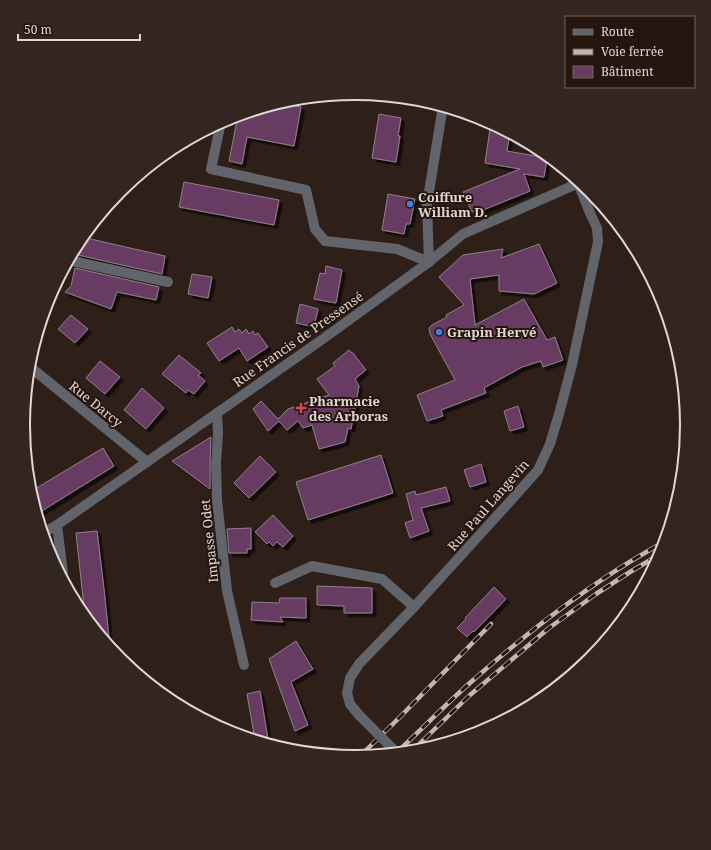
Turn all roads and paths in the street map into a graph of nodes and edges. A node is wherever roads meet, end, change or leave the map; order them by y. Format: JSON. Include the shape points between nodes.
{"nodes":[{"id":1,"x":443,"y":112,"type":"edge"},
{"id":2,"x":219,"y":129,"type":"edge"},
{"id":3,"x":574,"y":184,"type":"edge"},
{"id":4,"x":582,"y":192,"type":"edge"},
{"id":5,"x":74,"y":261,"type":"edge"},
{"id":6,"x":429,"y":262,"type":"junction"},
{"id":7,"x":168,"y":282,"type":"dead end"},
{"id":8,"x":35,"y":371,"type":"edge"},
{"id":9,"x":217,"y":413,"type":"junction"},
{"id":10,"x":148,"y":462,"type":"junction"},
{"id":11,"x":57,"y":525,"type":"junction"},
{"id":12,"x":47,"y":530,"type":"edge"},
{"id":13,"x":62,"y":565,"type":"edge"},
{"id":14,"x":275,"y":583,"type":"dead end"},
{"id":15,"x":414,"y":607,"type":"junction"},
{"id":16,"x":244,"y":665,"type":"dead end"},
{"id":17,"x":393,"y":749,"type":"edge"}],
"edges":[{"from":1,"to":6,"type":"street","via":[[427,204]]},
{"from":2,"to":6,"type":"street","via":[[211,169],[306,190],[315,228],[325,241],[397,249]]},
{"from":3,"to":6,"type":"street","name":"Rue Francis de Pressensé","via":[[463,234]]},
{"from":4,"to":15,"type":"street","name":"Rue Paul Langevin","via":[[597,228],[598,242],[572,364],[550,444],[538,470]]},
{"from":5,"to":7,"type":"street"},
{"from":6,"to":9,"type":"street","name":"Rue Francis de Pressensé"},
{"from":8,"to":10,"type":"street","name":"Rue Darcy"},
{"from":9,"to":10,"type":"street","name":"Rue Francis de Pressensé"},
{"from":9,"to":16,"type":"street","name":"Impasse Odet","via":[[218,507],[227,590]]},
{"from":10,"to":11,"type":"street","name":"Rue Francis de Pressensé"},
{"from":11,"to":12,"type":"street","name":"Rue Francis de Pressensé"},
{"from":11,"to":13,"type":"street"},
{"from":14,"to":15,"type":"street","via":[[312,566],[382,579]]},
{"from":15,"to":17,"type":"street","name":"Rue Paul Langevin","bridge":true,"via":[[358,664],[349,682],[347,693],[352,708]]}]}
